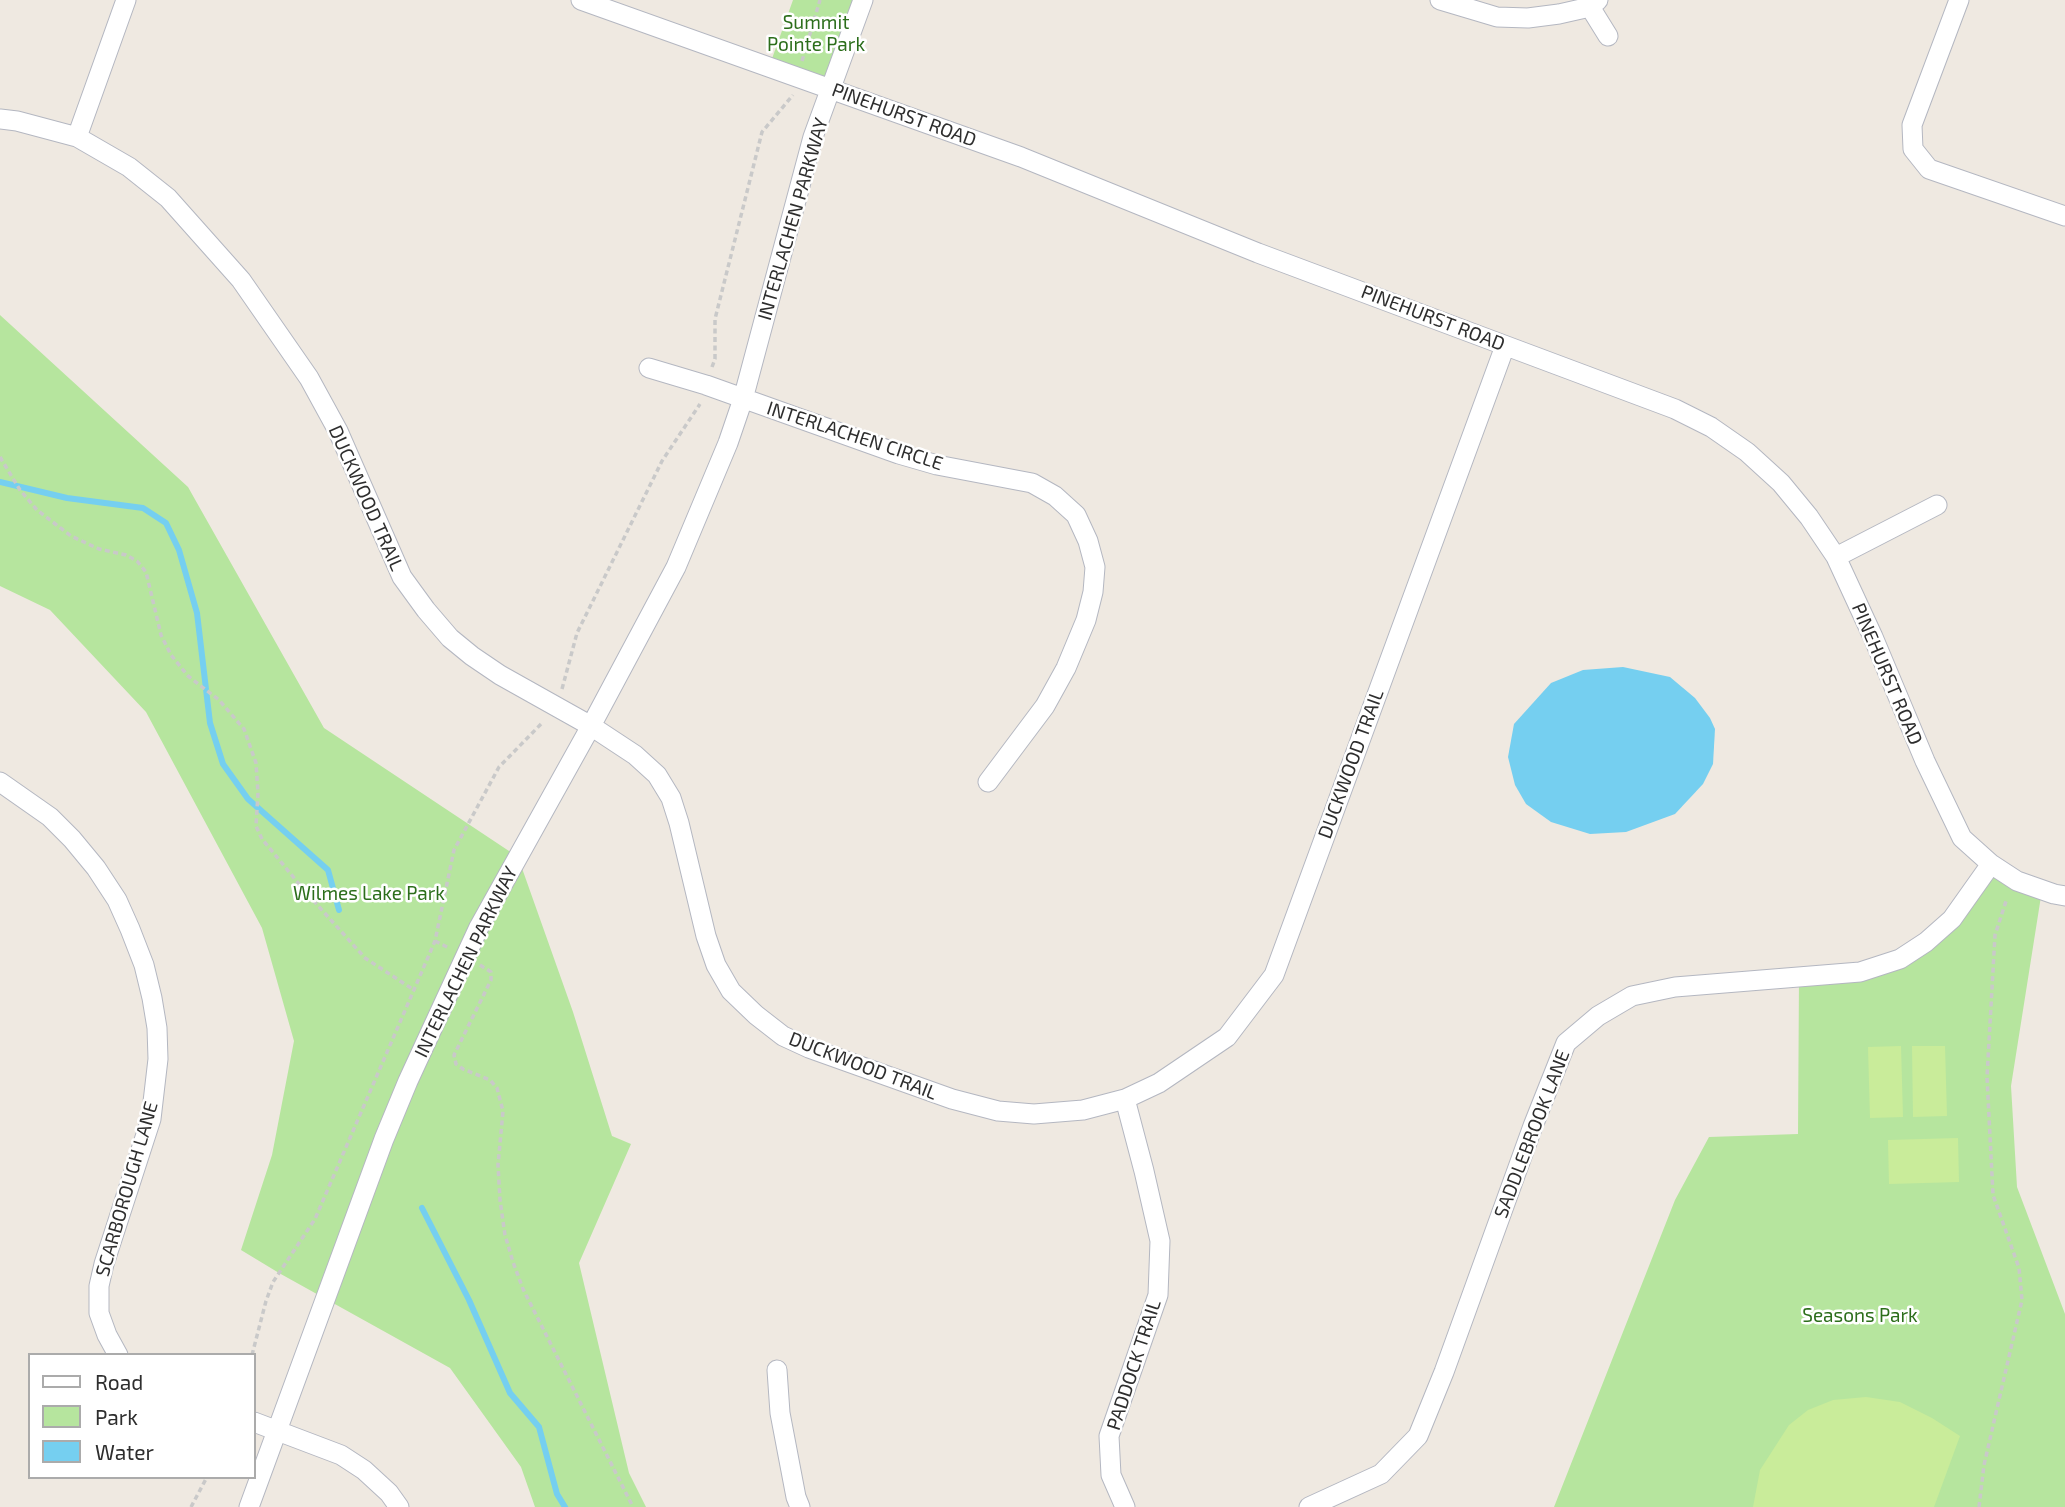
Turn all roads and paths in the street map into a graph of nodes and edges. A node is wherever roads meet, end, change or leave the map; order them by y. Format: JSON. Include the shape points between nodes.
{"nodes":[{"id":1,"x":126,"y":0,"type":"edge"},
{"id":2,"x":581,"y":0,"type":"edge"},
{"id":3,"x":820,"y":0,"type":"edge"},
{"id":4,"x":863,"y":0,"type":"edge"},
{"id":5,"x":1440,"y":0,"type":"edge"},
{"id":6,"x":1959,"y":0,"type":"edge"},
{"id":7,"x":1594,"y":3,"type":"edge"},
{"id":8,"x":1608,"y":36,"type":"dead end"},
{"id":9,"x":802,"y":60,"type":"dead end"},
{"id":10,"x":832,"y":88,"type":"junction"},
{"id":11,"x":0,"y":120,"type":"edge"},
{"id":12,"x":77,"y":138,"type":"junction"},
{"id":13,"x":2065,"y":216,"type":"edge"},
{"id":14,"x":1505,"y":346,"type":"junction"},
{"id":15,"x":649,"y":368,"type":"dead end"},
{"id":16,"x":743,"y":400,"type":"junction"},
{"id":17,"x":0,"y":457,"type":"edge"},
{"id":18,"x":1937,"y":505,"type":"dead end"},
{"id":19,"x":1836,"y":557,"type":"junction"},
{"id":20,"x":591,"y":726,"type":"junction"},
{"id":21,"x":0,"y":782,"type":"edge"},
{"id":22,"x":988,"y":782,"type":"dead end"},
{"id":23,"x":1991,"y":864,"type":"junction"},
{"id":24,"x":1977,"y":882,"type":"junction"},
{"id":25,"x":2065,"y":896,"type":"edge"},
{"id":26,"x":435,"y":941,"type":"dead end"},
{"id":27,"x":464,"y":957,"type":"junction"},
{"id":28,"x":414,"y":990,"type":"dead end"},
{"id":29,"x":1125,"y":1099,"type":"junction"},
{"id":30,"x":117,"y":1353,"type":"edge"},
{"id":31,"x":777,"y":1370,"type":"dead end"},
{"id":32,"x":256,"y":1423,"type":"edge"},
{"id":33,"x":277,"y":1430,"type":"junction"},
{"id":34,"x":206,"y":1479,"type":"edge"},
{"id":35,"x":191,"y":1507,"type":"edge"},
{"id":36,"x":249,"y":1507,"type":"edge"},
{"id":37,"x":399,"y":1507,"type":"edge"},
{"id":38,"x":634,"y":1507,"type":"edge"},
{"id":39,"x":800,"y":1507,"type":"edge"},
{"id":40,"x":1125,"y":1507,"type":"edge"},
{"id":41,"x":1308,"y":1507,"type":"edge"},
{"id":42,"x":1979,"y":1507,"type":"edge"}],
"edges":[{"from":1,"to":12,"type":"street"},
{"from":2,"to":10,"type":"street","name":"PINEHURST ROAD"},
{"from":3,"to":9,"type":"path"},
{"from":4,"to":10,"type":"street","name":"INTERLACHEN PARKWAY"},
{"from":5,"to":7,"type":"street","via":[[1497,17],[1528,18]]},
{"from":6,"to":13,"type":"street","via":[[1912,125],[1913,149],[1929,169]]},
{"from":7,"to":8,"type":"street"},
{"from":10,"to":14,"type":"street","name":"PINEHURST ROAD"},
{"from":10,"to":16,"type":"street","name":"INTERLACHEN PARKWAY","via":[[813,137]]},
{"from":11,"to":12,"type":"street","name":"DUCKWOOD TRAIL"},
{"from":12,"to":20,"type":"street","name":"DUCKWOOD TRAIL","via":[[129,167],[168,198],[241,280],[309,378],[338,431],[401,577],[450,638],[500,675]]},
{"from":14,"to":19,"type":"street","name":"PINEHURST ROAD","via":[[1675,409],[1711,427],[1781,483]]},
{"from":14,"to":29,"type":"street","name":"DUCKWOOD TRAIL","via":[[1273,975],[1227,1037],[1159,1083]]},
{"from":15,"to":16,"type":"street"},
{"from":16,"to":20,"type":"street","name":"INTERLACHEN PARKWAY","via":[[676,567]]},
{"from":16,"to":22,"type":"street","name":"INTERLACHEN CIRCLE","via":[[937,466],[1032,483],[1076,515],[1095,568],[1086,620],[1045,706]]},
{"from":17,"to":28,"type":"path","via":[[37,510],[71,536],[125,555],[146,572],[161,635],[172,655],[244,729],[256,763],[256,826],[262,839],[365,958]]},
{"from":18,"to":19,"type":"street"},
{"from":19,"to":23,"type":"street","name":"PINEHURST ROAD","via":[[1962,838]]},
{"from":20,"to":27,"type":"street","name":"INTERLACHEN PARKWAY"},
{"from":20,"to":29,"type":"street","name":"DUCKWOOD TRAIL","via":[[657,775],[679,823],[716,965],[731,991],[783,1036],[952,1100],[998,1111],[1083,1110]]},
{"from":21,"to":30,"type":"street","name":"SCARBOROUGH LANE","via":[[50,817],[96,868],[130,929],[152,998],[158,1059],[151,1119],[99,1286],[100,1313]]},
{"from":23,"to":24,"type":"street","name":"SADDLEBROOK LANE"},
{"from":23,"to":25,"type":"street","name":"PINEHURST ROAD","via":[[2017,881]]},
{"from":24,"to":41,"type":"street","name":"SADDLEBROOK LANE","via":[[1952,919],[1900,959],[1860,972],[1675,987],[1632,996],[1566,1043],[1418,1436],[1381,1474]]},
{"from":24,"to":42,"type":"path","via":[[2008,899],[1995,935],[1987,1077],[1993,1195],[2019,1268],[2022,1300],[1984,1465]]},
{"from":26,"to":27,"type":"path"},
{"from":27,"to":33,"type":"street","name":"INTERLACHEN PARKWAY","via":[[384,1139]]},
{"from":27,"to":38,"type":"path","via":[[491,972],[491,979],[454,1055],[456,1064],[490,1080],[500,1095],[500,1199],[513,1262]]},
{"from":29,"to":40,"type":"street","name":"PADDOCK TRAIL","via":[[1160,1241],[1158,1295],[1109,1436],[1111,1475]]},
{"from":31,"to":39,"type":"street","via":[[780,1413]]},
{"from":32,"to":33,"type":"street"},
{"from":33,"to":36,"type":"street","name":"INTERLACHEN PARKWAY"},
{"from":33,"to":37,"type":"street","via":[[341,1455],[364,1470]]},
{"from":34,"to":35,"type":"path"}]}
